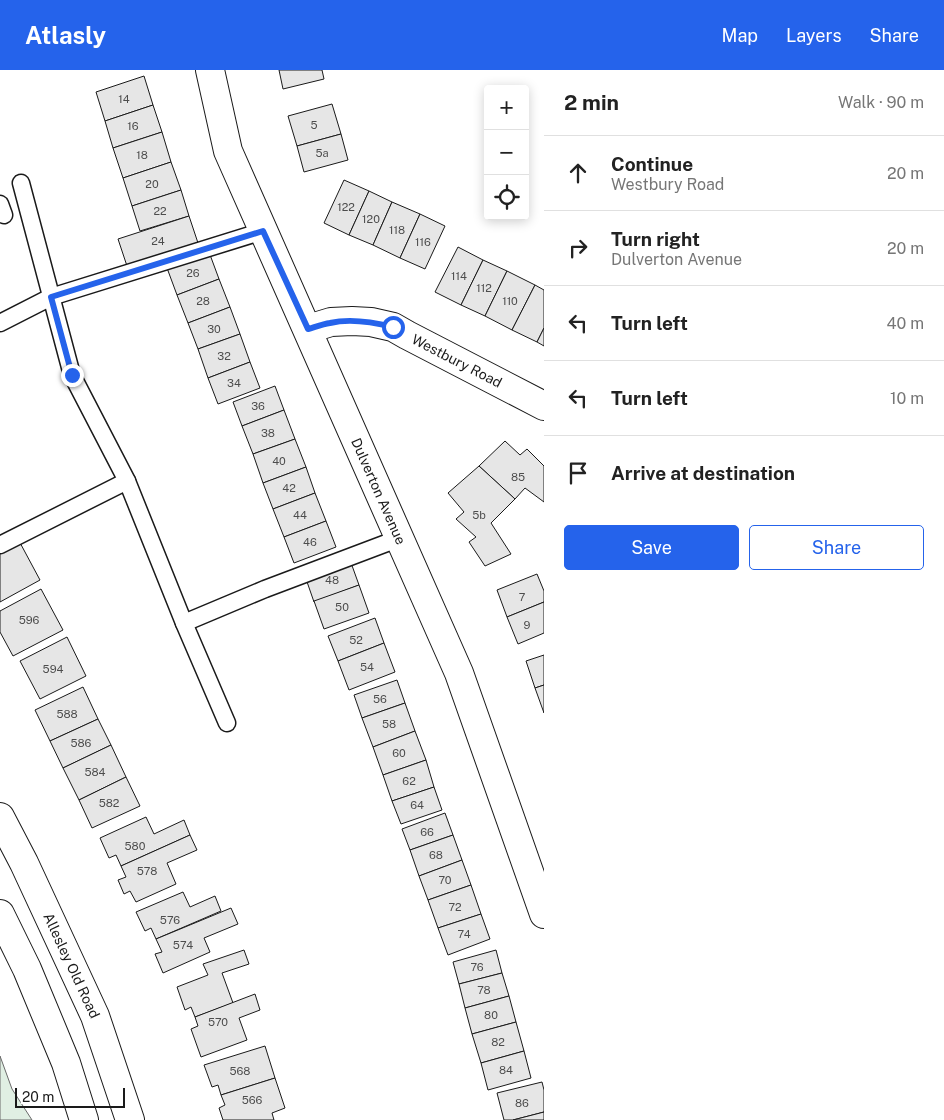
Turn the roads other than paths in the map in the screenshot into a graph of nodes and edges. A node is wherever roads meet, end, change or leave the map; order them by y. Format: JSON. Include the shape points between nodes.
{"nodes":[{"id":1,"x":210,"y":70,"type":"edge"},
{"id":2,"x":21,"y":183,"type":"dead end"},
{"id":3,"x":263,"y":231,"type":"junction"},
{"id":4,"x":51,"y":297,"type":"junction"},
{"id":5,"x":0,"y":323,"type":"edge"},
{"id":6,"x":308,"y":329,"type":"junction"},
{"id":7,"x":544,"y":406,"type":"edge"},
{"id":8,"x":127,"y":480,"type":"junction"},
{"id":9,"x":400,"y":538,"type":"junction"},
{"id":10,"x":0,"y":545,"type":"edge"},
{"id":11,"x":184,"y":623,"type":"junction"},
{"id":12,"x":228,"y":723,"type":"dead end"},
{"id":13,"x":0,"y":817,"type":"edge"},
{"id":14,"x":0,"y":914,"type":"edge"},
{"id":15,"x":544,"y":914,"type":"edge"},
{"id":16,"x":84,"y":1120,"type":"edge"},
{"id":17,"x":130,"y":1120,"type":"edge"}],
"edges":[{"from":1,"to":3,"type":"street","name":"Dulverton Avenue","via":[[228,151]]},
{"from":2,"to":4,"type":"lane"},
{"from":3,"to":4,"type":"lane"},
{"from":3,"to":6,"type":"street","name":"Dulverton Avenue"},
{"from":4,"to":5,"type":"lane"},
{"from":4,"to":8,"type":"lane","via":[[72,375]]},
{"from":6,"to":7,"type":"street","name":"Westbury Road","via":[[331,322],[352,321],[393,327]]},
{"from":6,"to":9,"type":"street","name":"Dulverton Avenue"},
{"from":8,"to":10,"type":"lane"},
{"from":8,"to":11,"type":"lane"},
{"from":9,"to":11,"type":"lane"},
{"from":9,"to":15,"type":"street","name":"Dulverton Avenue","via":[[459,673]]},
{"from":11,"to":12,"type":"lane"},
{"from":13,"to":17,"type":"street","name":"Allesley Old Road","via":[[95,1016]]},
{"from":14,"to":16,"type":"street","via":[[66,1063]]}]}
